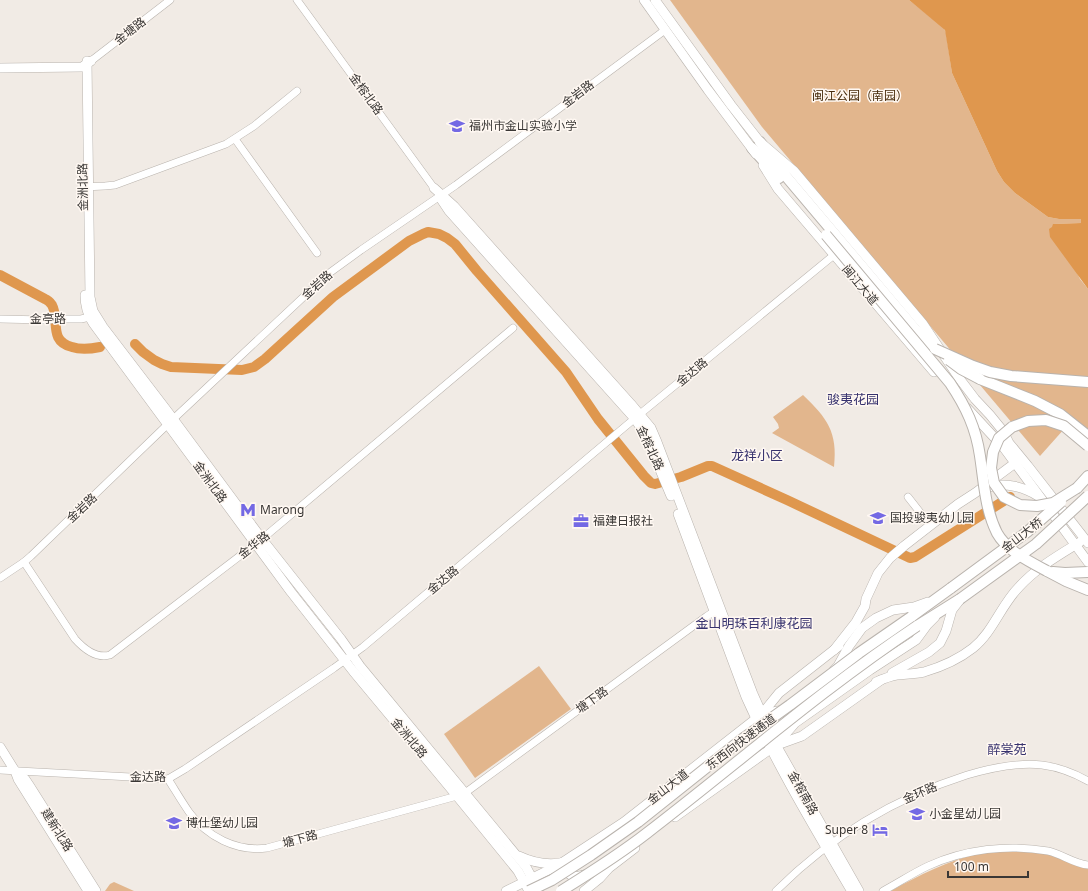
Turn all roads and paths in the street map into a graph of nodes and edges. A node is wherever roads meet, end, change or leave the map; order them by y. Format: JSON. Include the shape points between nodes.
{"nodes":[{"id":1,"x":170,"y":0,"type":"edge"},
{"id":2,"x":297,"y":0,"type":"edge"},
{"id":3,"x":644,"y":0,"type":"edge"},
{"id":4,"x":655,"y":0,"type":"edge"},
{"id":5,"x":665,"y":30,"type":"junction"},
{"id":6,"x":0,"y":62,"type":"edge"},
{"id":7,"x":85,"y":63,"type":"junction"},
{"id":8,"x":0,"y":68,"type":"edge"},
{"id":9,"x":297,"y":91,"type":"dead end"},
{"id":10,"x":235,"y":139,"type":"junction"},
{"id":11,"x":756,"y":145,"type":"junction"},
{"id":12,"x":86,"y":187,"type":"junction"},
{"id":13,"x":434,"y":188,"type":"joint"},
{"id":14,"x":441,"y":196,"type":"junction"},
{"id":15,"x":829,"y":232,"type":"junction"},
{"id":16,"x":317,"y":253,"type":"dead end"},
{"id":17,"x":834,"y":255,"type":"junction"},
{"id":18,"x":93,"y":316,"type":"junction"},
{"id":19,"x":0,"y":319,"type":"edge"},
{"id":20,"x":514,"y":328,"type":"dead end"},
{"id":21,"x":935,"y":349,"type":"junction"},
{"id":22,"x":1088,"y":382,"type":"edge"},
{"id":23,"x":638,"y":417,"type":"junction"},
{"id":24,"x":171,"y":422,"type":"junction"},
{"id":25,"x":1088,"y":436,"type":"edge"},
{"id":26,"x":1088,"y":446,"type":"edge"},
{"id":27,"x":1019,"y":461,"type":"junction"},
{"id":28,"x":1088,"y":476,"type":"edge"},
{"id":29,"x":1077,"y":488,"type":"junction"},
{"id":30,"x":975,"y":493,"type":"junction"},
{"id":31,"x":1088,"y":496,"type":"edge"},
{"id":32,"x":908,"y":497,"type":"dead end"},
{"id":33,"x":1040,"y":497,"type":"junction"},
{"id":34,"x":930,"y":525,"type":"junction"},
{"id":35,"x":1087,"y":539,"type":"edge"},
{"id":36,"x":259,"y":542,"type":"junction"},
{"id":37,"x":1076,"y":544,"type":"junction"},
{"id":38,"x":24,"y":562,"type":"junction"},
{"id":39,"x":1088,"y":562,"type":"edge"},
{"id":40,"x":1047,"y":571,"type":"junction"},
{"id":41,"x":1088,"y":572,"type":"edge"},
{"id":42,"x":0,"y":578,"type":"edge"},
{"id":43,"x":951,"y":588,"type":"joint"},
{"id":44,"x":1088,"y":590,"type":"edge"},
{"id":45,"x":936,"y":598,"type":"junction"},
{"id":46,"x":960,"y":599,"type":"junction"},
{"id":47,"x":717,"y":610,"type":"junction"},
{"id":48,"x":942,"y":611,"type":"junction"},
{"id":49,"x":862,"y":628,"type":"junction"},
{"id":50,"x":834,"y":650,"type":"junction"},
{"id":51,"x":352,"y":655,"type":"junction"},
{"id":52,"x":345,"y":660,"type":"junction"},
{"id":53,"x":876,"y":682,"type":"junction"},
{"id":54,"x":759,"y":716,"type":"junction"},
{"id":55,"x":0,"y":747,"type":"edge"},
{"id":56,"x":773,"y":747,"type":"junction"},
{"id":57,"x":0,"y":770,"type":"edge"},
{"id":58,"x":15,"y":771,"type":"junction"},
{"id":59,"x":168,"y":778,"type":"junction"},
{"id":60,"x":1088,"y":780,"type":"edge"},
{"id":61,"x":461,"y":794,"type":"junction"},
{"id":62,"x":829,"y":846,"type":"junction"},
{"id":63,"x":516,"y":854,"type":"junction"},
{"id":64,"x":564,"y":862,"type":"junction"},
{"id":65,"x":1088,"y":865,"type":"edge"},
{"id":66,"x":609,"y":868,"type":"junction"},
{"id":67,"x":600,"y":878,"type":"junction"},
{"id":68,"x":529,"y":886,"type":"edge"},
{"id":69,"x":88,"y":891,"type":"edge"},
{"id":70,"x":96,"y":891,"type":"edge"},
{"id":71,"x":506,"y":891,"type":"edge"},
{"id":72,"x":540,"y":891,"type":"edge"},
{"id":73,"x":561,"y":891,"type":"edge"},
{"id":74,"x":584,"y":891,"type":"edge"},
{"id":75,"x":594,"y":891,"type":"edge"},
{"id":76,"x":776,"y":891,"type":"edge"},
{"id":77,"x":852,"y":891,"type":"edge"},
{"id":78,"x":859,"y":891,"type":"edge"},
{"id":79,"x":883,"y":891,"type":"edge"}],
"edges":[{"from":1,"to":7,"type":"street","name":"金塘路"},
{"from":2,"to":13,"type":"street","name":"金榕北路"},
{"from":3,"to":5,"type":"main road","name":"闽江大道"},
{"from":4,"to":11,"type":"main road","name":"闽江大道","via":[[731,104]]},
{"from":5,"to":11,"type":"main road","name":"闽江大道","via":[[708,90]]},
{"from":5,"to":14,"type":"street","name":"金岩路"},
{"from":6,"to":7,"type":"main road"},
{"from":7,"to":8,"type":"main road"},
{"from":7,"to":12,"type":"main road","name":"金洲北路"},
{"from":9,"to":10,"type":"street"},
{"from":10,"to":12,"type":"street","via":[[218,148],[115,185]]},
{"from":10,"to":16,"type":"street"},
{"from":11,"to":15,"type":"highway"},
{"from":11,"to":17,"type":"main road","name":"闽江大道","via":[[778,189]]},
{"from":11,"to":27,"type":"main road","name":"闽江大道","via":[[794,171],[922,324],[959,378],[1003,432]]},
{"from":12,"to":18,"type":"main road","name":"金洲北路"},
{"from":13,"to":14,"type":"main road","name":"金榕北路"},
{"from":14,"to":23,"type":"main road","name":"金榕北路","via":[[454,206]]},
{"from":14,"to":24,"type":"street","name":"金岩路","via":[[328,274]]},
{"from":15,"to":21,"type":"highway","via":[[914,329]]},
{"from":15,"to":40,"type":"highway","bridge":true,"via":[[963,402],[974,428],[989,513],[998,534],[1012,551]]},
{"from":17,"to":23,"type":"street","name":"金达路"},
{"from":17,"to":27,"type":"main road","name":"闽江大道","via":[[922,358],[1001,445]]},
{"from":18,"to":19,"type":"street","name":"金亭路","bridge":true,"via":[[80,319]]},
{"from":18,"to":24,"type":"main road","name":"金洲北路"},
{"from":20,"to":36,"type":"street","name":"金华路"},
{"from":21,"to":22,"type":"highway","bridge":true,"via":[[990,372]]},
{"from":21,"to":25,"type":"highway","bridge":true,"via":[[961,369],[980,379],[1060,414]]},
{"from":23,"to":47,"type":"main road","name":"金榕北路","via":[[651,428],[661,451],[666,474]]},
{"from":23,"to":51,"type":"street","name":"金达路"},
{"from":24,"to":36,"type":"main road","name":"金洲北路"},
{"from":24,"to":38,"type":"street","name":"金岩路"},
{"from":26,"to":29,"type":"highway","bridge":true,"via":[[1064,426],[1046,420],[1028,421],[1012,427],[999,438],[993,452],[991,468],[994,483],[1004,497],[1020,505],[1037,506],[1053,503]]},
{"from":27,"to":30,"type":"main road"},
{"from":27,"to":33,"type":"main road","name":"闽江大道"},
{"from":27,"to":35,"type":"main road","name":"闽江大道"},
{"from":28,"to":29,"type":"highway","name":"金山大桥"},
{"from":29,"to":43,"type":"highway","name":"金山大桥","bridge":true,"via":[[1027,532]]},
{"from":30,"to":33,"type":"main road","via":[[991,486],[1002,485],[1027,490]]},
{"from":30,"to":34,"type":"main road"},
{"from":31,"to":46,"type":"highway","name":"金山大桥","bridge":true,"via":[[1036,544]]},
{"from":32,"to":34,"type":"street"},
{"from":33,"to":37,"type":"main road","name":"闽江大道"},
{"from":34,"to":50,"type":"main road","via":[[890,558],[878,573],[856,622]]},
{"from":35,"to":37,"type":"main road"},
{"from":36,"to":38,"type":"street","name":"金华路","via":[[106,657],[90,652],[75,640]]},
{"from":36,"to":51,"type":"main road","name":"金洲北路"},
{"from":36,"to":52,"type":"main road","name":"金洲北路"},
{"from":37,"to":39,"type":"main road","name":"闽江大道"},
{"from":37,"to":53,"type":"main road","via":[[1019,587],[990,629],[973,647],[944,665],[924,672],[895,675]]},
{"from":38,"to":42,"type":"street","name":"金岩路"},
{"from":40,"to":41,"type":"highway"},
{"from":40,"to":44,"type":"highway"},
{"from":43,"to":45,"type":"highway","name":"东西向快速通道"},
{"from":45,"to":49,"type":"main road","name":"金山大道","via":[[914,608],[893,610]]},
{"from":45,"to":68,"type":"highway","name":"东西向快速通道","bridge":true,"via":[[741,740],[638,822],[552,880]]},
{"from":46,"to":48,"type":"highway","name":"东西向快速通道"},
{"from":46,"to":53,"type":"main road","via":[[952,610],[940,643]]},
{"from":47,"to":54,"type":"main road","name":"金榕北路","via":[[746,697]]},
{"from":47,"to":61,"type":"street","name":"塘下路"},
{"from":48,"to":56,"type":"main road","via":[[927,624],[916,640],[795,723]]},
{"from":48,"to":73,"type":"highway","name":"东西向快速通道","bridge":true,"via":[[865,662],[646,834]]},
{"from":49,"to":50,"type":"main road"},
{"from":49,"to":54,"type":"main road","name":"金山大道","via":[[838,666],[820,685],[788,709]]},
{"from":50,"to":54,"type":"main road","via":[[779,693]]},
{"from":51,"to":52,"type":"street","name":"金达路"},
{"from":51,"to":61,"type":"main road","name":"金洲北路"},
{"from":52,"to":59,"type":"street","name":"金达路"},
{"from":52,"to":61,"type":"main road","name":"金洲北路"},
{"from":53,"to":56,"type":"main road","via":[[802,736]]},
{"from":54,"to":56,"type":"main road","name":"金榕南路"},
{"from":54,"to":64,"type":"main road","name":"金山大道","via":[[624,822]]},
{"from":55,"to":58,"type":"main road","name":"建新北路"},
{"from":56,"to":62,"type":"main road","name":"金榕南路"},
{"from":56,"to":66,"type":"main road","via":[[676,816]]},
{"from":57,"to":58,"type":"street","name":"金达路"},
{"from":58,"to":59,"type":"street","name":"金达路"},
{"from":58,"to":69,"type":"main road","name":"建新北路","via":[[18,780]]},
{"from":58,"to":70,"type":"main road","name":"建新北路","via":[[29,784]]},
{"from":59,"to":61,"type":"street","name":"塘下路","via":[[189,812],[209,833],[230,844],[254,849],[267,848]]},
{"from":60,"to":62,"type":"street","name":"金环路","via":[[1043,765],[1016,765],[990,769],[950,781],[907,799],[867,820]]},
{"from":61,"to":63,"type":"main road","name":"金洲北路"},
{"from":61,"to":68,"type":"main road","name":"金洲北路"},
{"from":62,"to":76,"type":"street","name":"金环路"},
{"from":62,"to":77,"type":"main road","name":"金榕南路"},
{"from":62,"to":78,"type":"main road","name":"金榕南路"},
{"from":63,"to":64,"type":"main road","via":[[541,864]]},
{"from":63,"to":68,"type":"main road","name":"金洲北路","via":[[526,867]]},
{"from":64,"to":66,"type":"main road","via":[[567,872],[578,877]]},
{"from":64,"to":68,"type":"main road","name":"金山大道"},
{"from":65,"to":79,"type":"street","via":[[1049,852],[1023,848],[988,849],[939,861]]},
{"from":66,"to":67,"type":"main road"},
{"from":67,"to":74,"type":"main road"},
{"from":67,"to":75,"type":"main road"},
{"from":68,"to":71,"type":"main road","name":"金山大道"},
{"from":68,"to":72,"type":"main road"}]}
